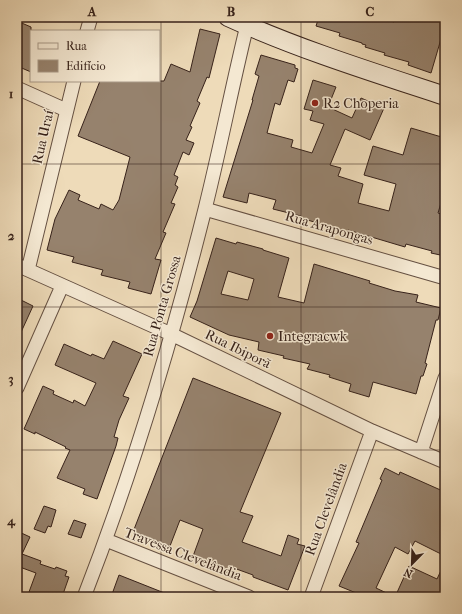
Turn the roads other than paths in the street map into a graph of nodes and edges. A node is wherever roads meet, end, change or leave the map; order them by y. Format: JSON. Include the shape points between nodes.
{"nodes":[{"id":1,"x":91,"y":17,"type":"edge"},
{"id":2,"x":228,"y":17,"type":"edge"},
{"id":3,"x":248,"y":21,"type":"edge"},
{"id":4,"x":87,"y":30,"type":"edge"},
{"id":5,"x":74,"y":82,"type":"edge"},
{"id":6,"x":17,"y":88,"type":"edge"},
{"id":7,"x":445,"y":96,"type":"edge"},
{"id":8,"x":66,"y":110,"type":"junction"},
{"id":9,"x":205,"y":209,"type":"junction"},
{"id":10,"x":23,"y":267,"type":"edge"},
{"id":11,"x":445,"y":278,"type":"edge"},
{"id":12,"x":62,"y":286,"type":"junction"},
{"id":13,"x":171,"y":334,"type":"junction"},
{"id":14,"x":445,"y":378,"type":"edge"},
{"id":15,"x":17,"y":388,"type":"edge"},
{"id":16,"x":372,"y":431,"type":"junction"},
{"id":17,"x":422,"y":452,"type":"junction"},
{"id":18,"x":445,"y":462,"type":"edge"},
{"id":19,"x":106,"y":540,"type":"junction"},
{"id":20,"x":84,"y":597,"type":"edge"},
{"id":21,"x":249,"y":597,"type":"edge"},
{"id":22,"x":310,"y":597,"type":"edge"}],
"edges":[{"from":1,"to":4,"type":"street"},
{"from":2,"to":3,"type":"street"},
{"from":3,"to":7,"type":"street","via":[[315,51]]},
{"from":3,"to":9,"type":"street","name":"Rua Ponta Grossa"},
{"from":5,"to":8,"type":"street","name":"Rua Uraí"},
{"from":6,"to":8,"type":"street"},
{"from":8,"to":10,"type":"street","name":"Rua Uraí"},
{"from":9,"to":11,"type":"street","name":"Rua Arapongas"},
{"from":9,"to":13,"type":"street","name":"Rua Ponta Grossa"},
{"from":10,"to":12,"type":"street","name":"Rua Ibiporã"},
{"from":12,"to":13,"type":"street","name":"Rua Ibiporã"},
{"from":12,"to":15,"type":"street"},
{"from":13,"to":16,"type":"street","name":"Rua Ibiporã"},
{"from":13,"to":19,"type":"street","name":"Rua Ponta Grossa"},
{"from":14,"to":17,"type":"street"},
{"from":16,"to":17,"type":"street","name":"Rua Ibiporã"},
{"from":16,"to":22,"type":"street","name":"Rua Clevelândia"},
{"from":17,"to":18,"type":"street","name":"Rua Ibiporã"},
{"from":19,"to":20,"type":"street","name":"Rua Ponta Grossa"},
{"from":19,"to":21,"type":"street","name":"Travessa Clevelândia"}]}
